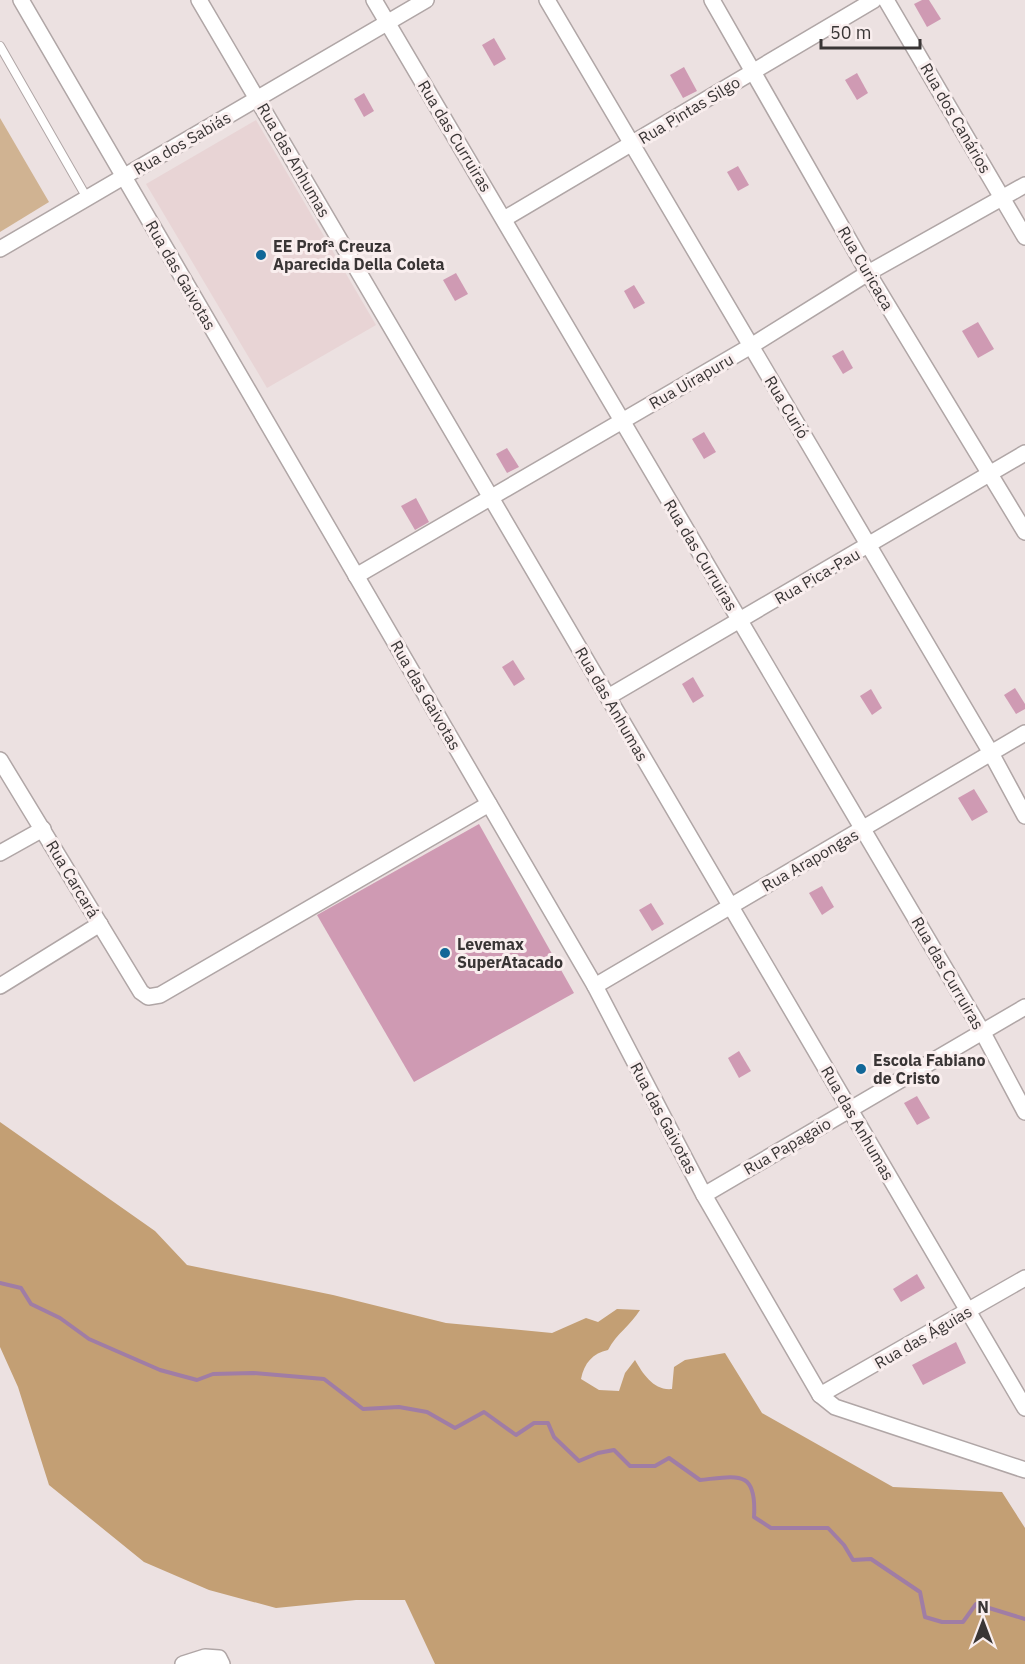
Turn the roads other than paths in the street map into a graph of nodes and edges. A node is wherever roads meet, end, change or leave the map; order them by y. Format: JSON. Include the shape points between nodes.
{"nodes":[{"id":1,"x":21,"y":0,"type":"edge"},
{"id":2,"x":200,"y":0,"type":"edge"},
{"id":3,"x":374,"y":0,"type":"edge"},
{"id":4,"x":426,"y":0,"type":"edge"},
{"id":5,"x":547,"y":0,"type":"edge"},
{"id":6,"x":712,"y":0,"type":"edge"},
{"id":7,"x":874,"y":0,"type":"edge"},
{"id":8,"x":886,"y":0,"type":"edge"},
{"id":9,"x":388,"y":23,"type":"junction"},
{"id":10,"x":0,"y":46,"type":"edge"},
{"id":11,"x":753,"y":72,"type":"junction"},
{"id":12,"x":257,"y":99,"type":"junction"},
{"id":13,"x":632,"y":144,"type":"junction"},
{"id":14,"x":124,"y":177,"type":"junction"},
{"id":15,"x":1025,"y":185,"type":"edge"},
{"id":16,"x":1002,"y":197,"type":"junction"},
{"id":17,"x":87,"y":198,"type":"junction"},
{"id":18,"x":504,"y":219,"type":"junction"},
{"id":19,"x":1025,"y":237,"type":"edge"},
{"id":20,"x":0,"y":249,"type":"edge"},
{"id":21,"x":868,"y":273,"type":"junction"},
{"id":22,"x":751,"y":346,"type":"junction"},
{"id":23,"x":622,"y":421,"type":"junction"},
{"id":24,"x":1025,"y":453,"type":"edge"},
{"id":25,"x":990,"y":473,"type":"junction"},
{"id":26,"x":491,"y":497,"type":"junction"},
{"id":27,"x":1025,"y":532,"type":"edge"},
{"id":28,"x":869,"y":546,"type":"junction"},
{"id":29,"x":356,"y":576,"type":"junction"},
{"id":30,"x":740,"y":621,"type":"junction"},
{"id":31,"x":608,"y":698,"type":"junction"},
{"id":32,"x":1025,"y":733,"type":"edge"},
{"id":33,"x":992,"y":753,"type":"junction"},
{"id":34,"x":0,"y":760,"type":"edge"},
{"id":35,"x":489,"y":804,"type":"junction"},
{"id":36,"x":1025,"y":816,"type":"edge"},
{"id":37,"x":43,"y":829,"type":"junction"},
{"id":38,"x":863,"y":829,"type":"junction"},
{"id":39,"x":0,"y":853,"type":"edge"},
{"id":40,"x":731,"y":906,"type":"junction"},
{"id":41,"x":100,"y":924,"type":"junction"},
{"id":42,"x":0,"y":986,"type":"edge"},
{"id":43,"x":595,"y":986,"type":"junction"},
{"id":44,"x":1025,"y":1007,"type":"edge"},
{"id":45,"x":983,"y":1033,"type":"junction"},
{"id":46,"x":850,"y":1110,"type":"junction"},
{"id":47,"x":1025,"y":1112,"type":"edge"},
{"id":48,"x":704,"y":1195,"type":"junction"},
{"id":49,"x":1025,"y":1278,"type":"edge"},
{"id":50,"x":968,"y":1311,"type":"junction"},
{"id":51,"x":820,"y":1395,"type":"junction"},
{"id":52,"x":1025,"y":1408,"type":"edge"},
{"id":53,"x":1025,"y":1470,"type":"edge"},
{"id":54,"x":221,"y":1661,"type":"edge"},
{"id":55,"x":183,"y":1664,"type":"edge"}],
"edges":[{"from":1,"to":14,"type":"street","name":"Rua das Gaivotas"},
{"from":2,"to":12,"type":"street","name":"Rua das Anhumas"},
{"from":3,"to":9,"type":"street","name":"Rua das Curruiras"},
{"from":4,"to":9,"type":"street","name":"Rua dos Sabiás"},
{"from":5,"to":13,"type":"street","name":"Rua Curió"},
{"from":6,"to":11,"type":"street","name":"Rua Curicaca"},
{"from":7,"to":11,"type":"street","name":"Rua Pintas Silgo"},
{"from":8,"to":16,"type":"street","name":"Rua dos Canários"},
{"from":9,"to":12,"type":"street","name":"Rua dos Sabiás"},
{"from":9,"to":18,"type":"street","name":"Rua das Curruiras"},
{"from":10,"to":17,"type":"lane"},
{"from":11,"to":13,"type":"street","name":"Rua Pintas Silgo"},
{"from":11,"to":21,"type":"street","name":"Rua Curicaca"},
{"from":12,"to":14,"type":"street","name":"Rua dos Sabiás"},
{"from":12,"to":26,"type":"street","name":"Rua das Anhumas"},
{"from":13,"to":18,"type":"street","name":"Rua Pintas Silgo"},
{"from":13,"to":22,"type":"street","name":"Rua Curió"},
{"from":14,"to":17,"type":"street","name":"Rua dos Sabiás"},
{"from":14,"to":29,"type":"street","name":"Rua das Gaivotas"},
{"from":15,"to":16,"type":"street","name":"Rua Uirapuru"},
{"from":16,"to":19,"type":"street","name":"Rua dos Canários"},
{"from":16,"to":21,"type":"street","name":"Rua Uirapuru"},
{"from":17,"to":20,"type":"street","name":"Rua dos Sabiás"},
{"from":18,"to":23,"type":"street","name":"Rua das Curruiras"},
{"from":21,"to":22,"type":"street","name":"Rua Uirapuru"},
{"from":21,"to":25,"type":"street","name":"Rua Curicaca"},
{"from":22,"to":23,"type":"street","name":"Rua Uirapuru"},
{"from":22,"to":28,"type":"street","name":"Rua Curió"},
{"from":23,"to":26,"type":"street","name":"Rua Uirapuru"},
{"from":23,"to":30,"type":"street","name":"Rua das Curruiras"},
{"from":24,"to":25,"type":"street","name":"Rua Pica-Pau"},
{"from":25,"to":27,"type":"street","name":"Rua Curicaca"},
{"from":25,"to":28,"type":"street","name":"Rua Pica-Pau"},
{"from":26,"to":29,"type":"street","name":"Rua Uirapuru"},
{"from":26,"to":31,"type":"street","name":"Rua das Anhumas"},
{"from":28,"to":30,"type":"street","name":"Rua Pica-Pau"},
{"from":28,"to":33,"type":"street","name":"Rua Curió"},
{"from":29,"to":35,"type":"street","name":"Rua das Gaivotas"},
{"from":30,"to":31,"type":"street","name":"Rua Pica-Pau"},
{"from":30,"to":38,"type":"street","name":"Rua das Curruiras"},
{"from":31,"to":40,"type":"street","name":"Rua das Anhumas"},
{"from":32,"to":33,"type":"street","name":"Rua Arapongas"},
{"from":33,"to":36,"type":"street","name":"Rua Curió"},
{"from":33,"to":38,"type":"street","name":"Rua Arapongas"},
{"from":34,"to":37,"type":"street","name":"Rua Carcará"},
{"from":35,"to":41,"type":"street","name":"Rua Carcará","via":[[160,994],[148,997],[141,992]]},
{"from":35,"to":43,"type":"street","name":"Rua das Gaivotas"},
{"from":37,"to":39,"type":"street"},
{"from":37,"to":41,"type":"street","name":"Rua Carcará"},
{"from":38,"to":40,"type":"street","name":"Rua Arapongas"},
{"from":38,"to":45,"type":"street","name":"Rua das Curruiras"},
{"from":40,"to":43,"type":"street","name":"Rua Arapongas"},
{"from":40,"to":46,"type":"street","name":"Rua das Anhumas"},
{"from":41,"to":42,"type":"street"},
{"from":43,"to":48,"type":"street","name":"Rua das Gaivotas"},
{"from":44,"to":45,"type":"street","name":"Rua Papagaio"},
{"from":45,"to":46,"type":"street","name":"Rua Papagaio"},
{"from":45,"to":47,"type":"street","name":"Rua das Curruiras"},
{"from":46,"to":48,"type":"street","name":"Rua Papagaio"},
{"from":46,"to":50,"type":"street","name":"Rua das Anhumas"},
{"from":48,"to":51,"type":"street","name":"Rua das Gaivotas"},
{"from":49,"to":50,"type":"street","name":"Rua das Águias"},
{"from":50,"to":51,"type":"street","name":"Rua das Águias"},
{"from":50,"to":52,"type":"street","name":"Rua das Anhumas"},
{"from":51,"to":53,"type":"street","via":[[835,1407]]},
{"from":54,"to":55,"type":"street","via":[[205,1657]]}]}
